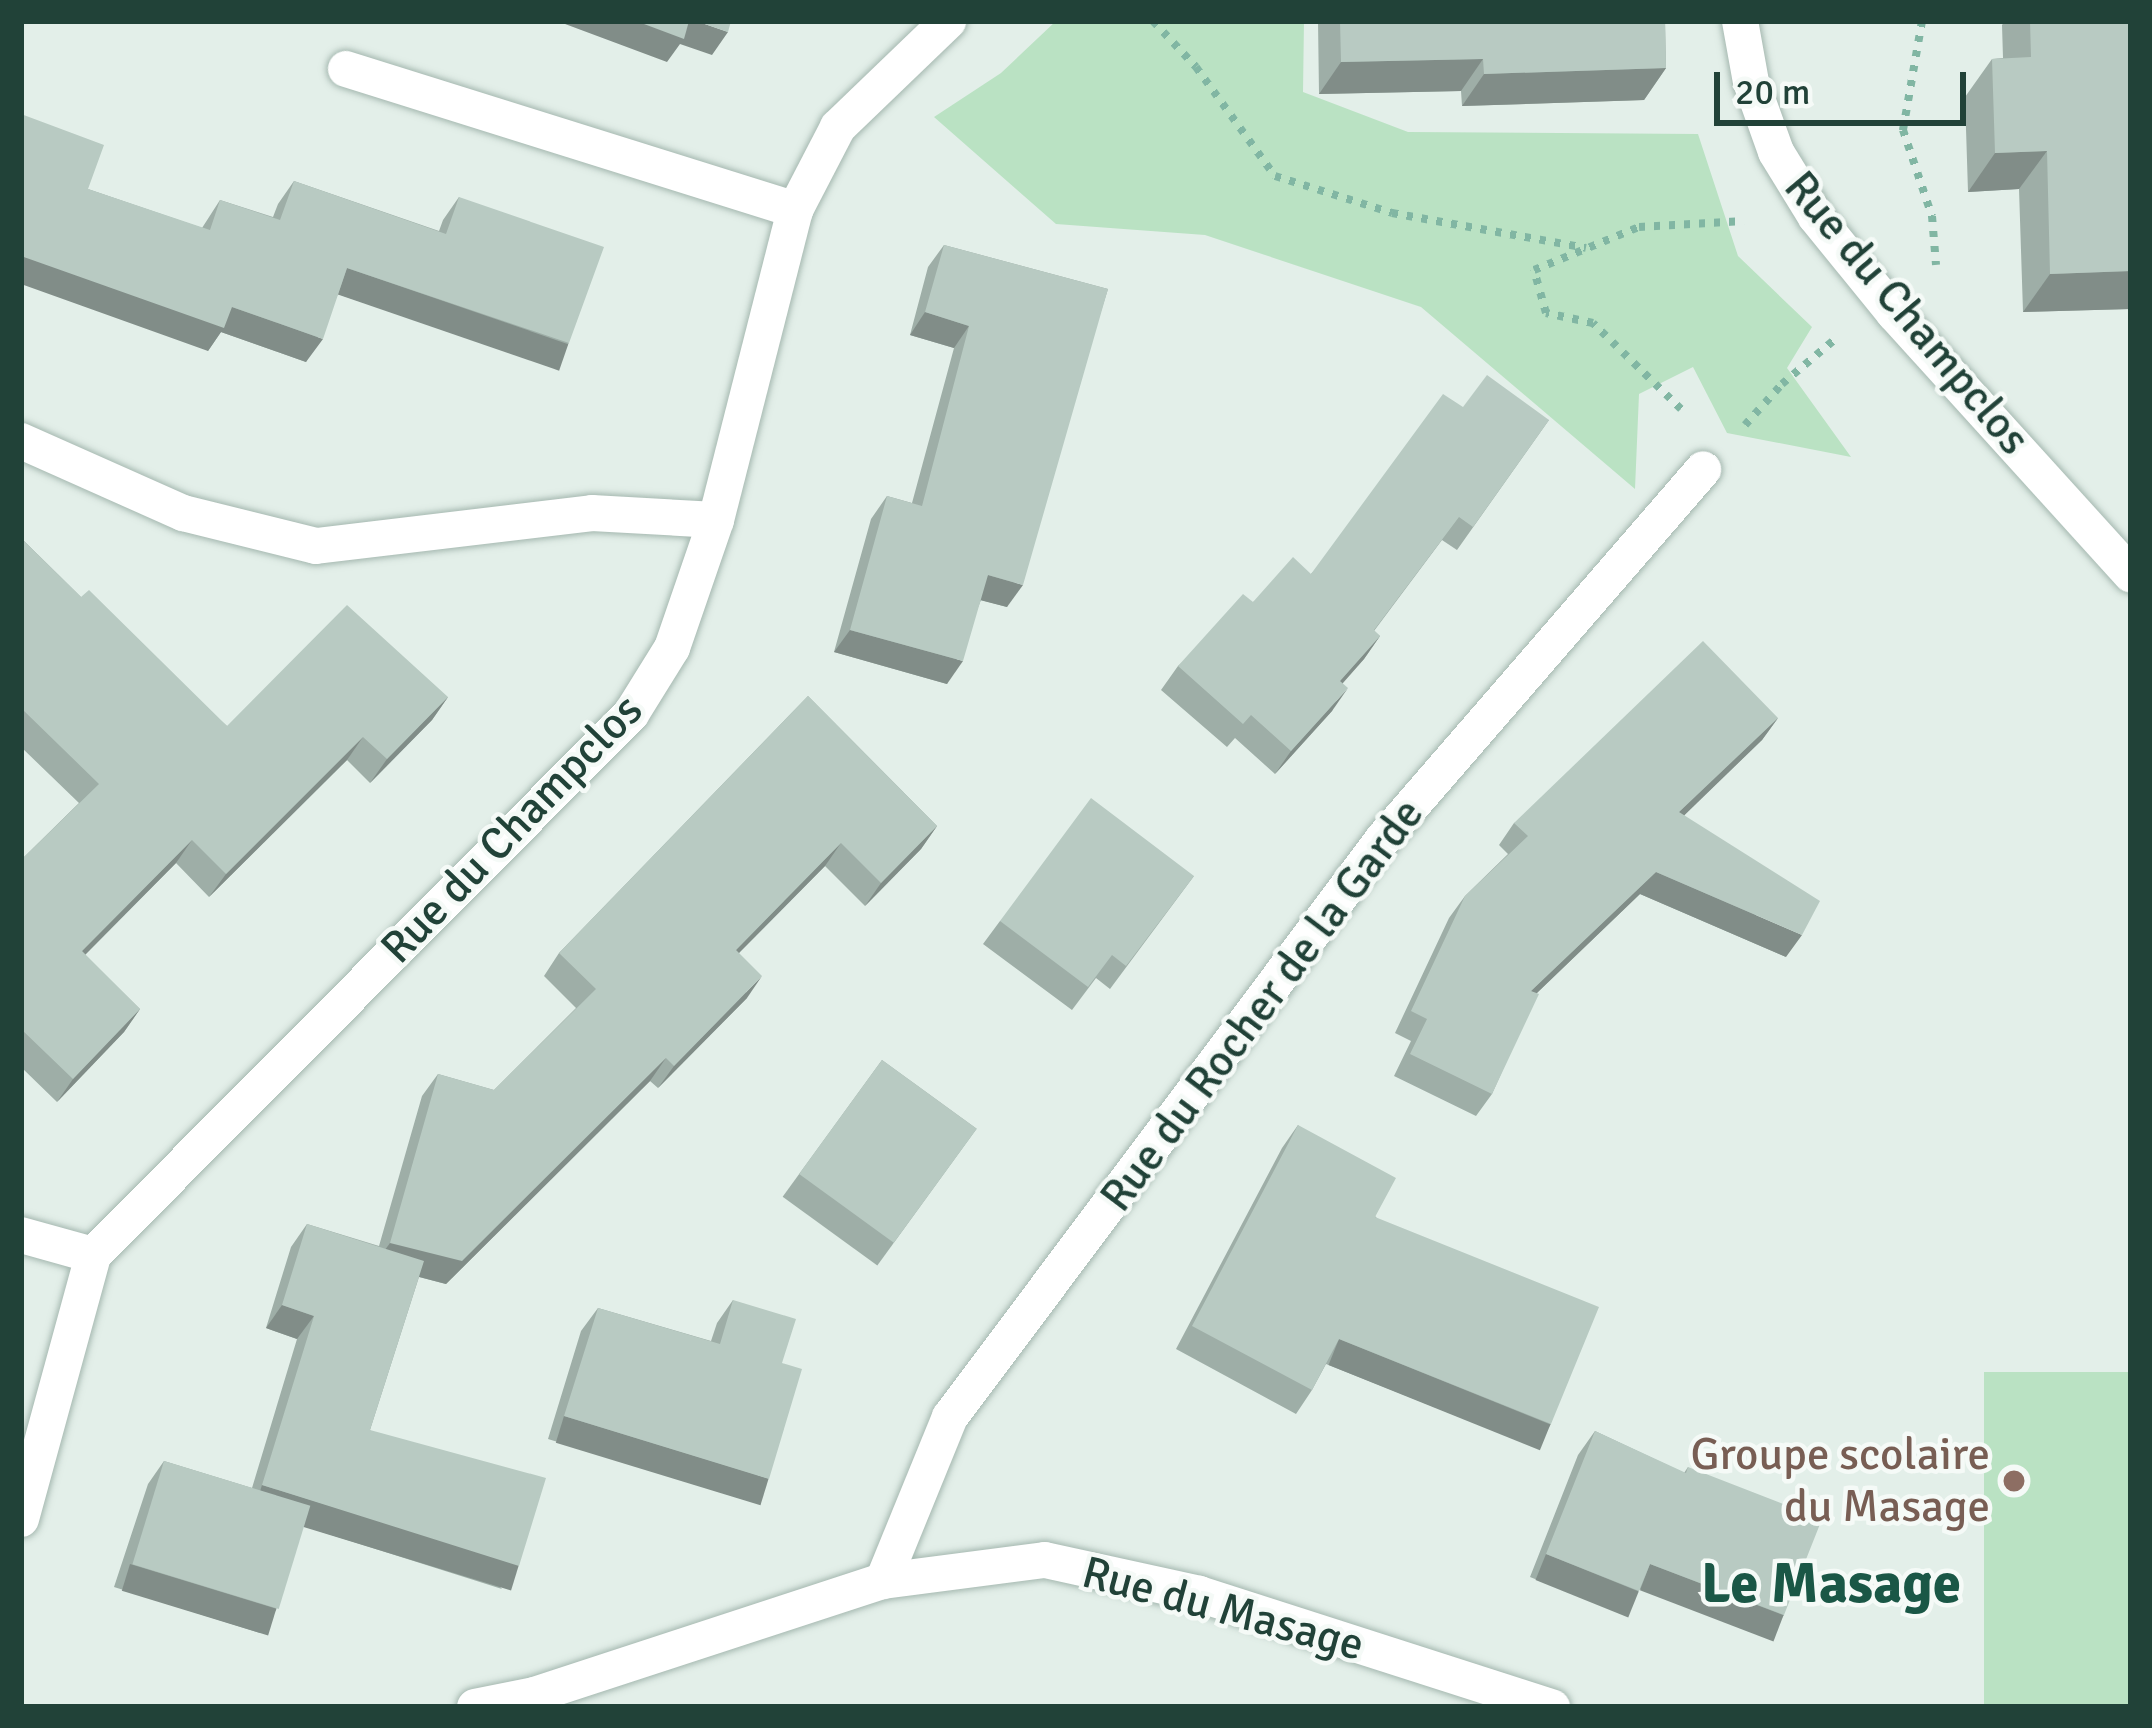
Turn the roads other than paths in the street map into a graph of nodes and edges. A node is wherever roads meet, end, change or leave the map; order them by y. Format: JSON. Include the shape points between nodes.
{"nodes":[{"id":1,"x":948,"y":21,"type":"edge"},
{"id":2,"x":1740,"y":21,"type":"edge"},
{"id":3,"x":346,"y":69,"type":"dead end"},
{"id":4,"x":795,"y":211,"type":"junction"},
{"id":5,"x":21,"y":441,"type":"edge"},
{"id":6,"x":1703,"y":469,"type":"dead end"},
{"id":7,"x":716,"y":520,"type":"junction"},
{"id":8,"x":2131,"y":574,"type":"edge"},
{"id":9,"x":21,"y":1235,"type":"edge"},
{"id":10,"x":93,"y":1255,"type":"junction"},
{"id":11,"x":21,"y":1519,"type":"edge"},
{"id":12,"x":883,"y":1581,"type":"junction"},
{"id":13,"x":584,"y":1692,"type":"edge"},
{"id":14,"x":475,"y":1707,"type":"edge"},
{"id":15,"x":1552,"y":1707,"type":"edge"}],
"edges":[{"from":1,"to":4,"type":"street","name":"Rue du Champclos","via":[[838,127]]},
{"from":2,"to":8,"type":"street","name":"Rue du Champclos","via":[[1750,82],[1776,152],[1816,217]]},
{"from":3,"to":4,"type":"street"},
{"from":4,"to":7,"type":"street","name":"Rue du Champclos"},
{"from":5,"to":7,"type":"street","via":[[182,513],[316,546],[592,512]]},
{"from":6,"to":12,"type":"street","name":"Rue du Rocher de la Garde","via":[[1383,839],[950,1418]]},
{"from":7,"to":10,"type":"street","name":"Rue du Champclos","via":[[672,648],[631,714]]},
{"from":9,"to":10,"type":"street"},
{"from":10,"to":11,"type":"street","name":"Rue du Champclos"},
{"from":12,"to":13,"type":"street","name":"Rue du Masage"},
{"from":12,"to":15,"type":"street","name":"Rue du Masage","via":[[1045,1560],[1199,1594]]},
{"from":13,"to":14,"type":"street","name":"Rue du Masage"}]}
